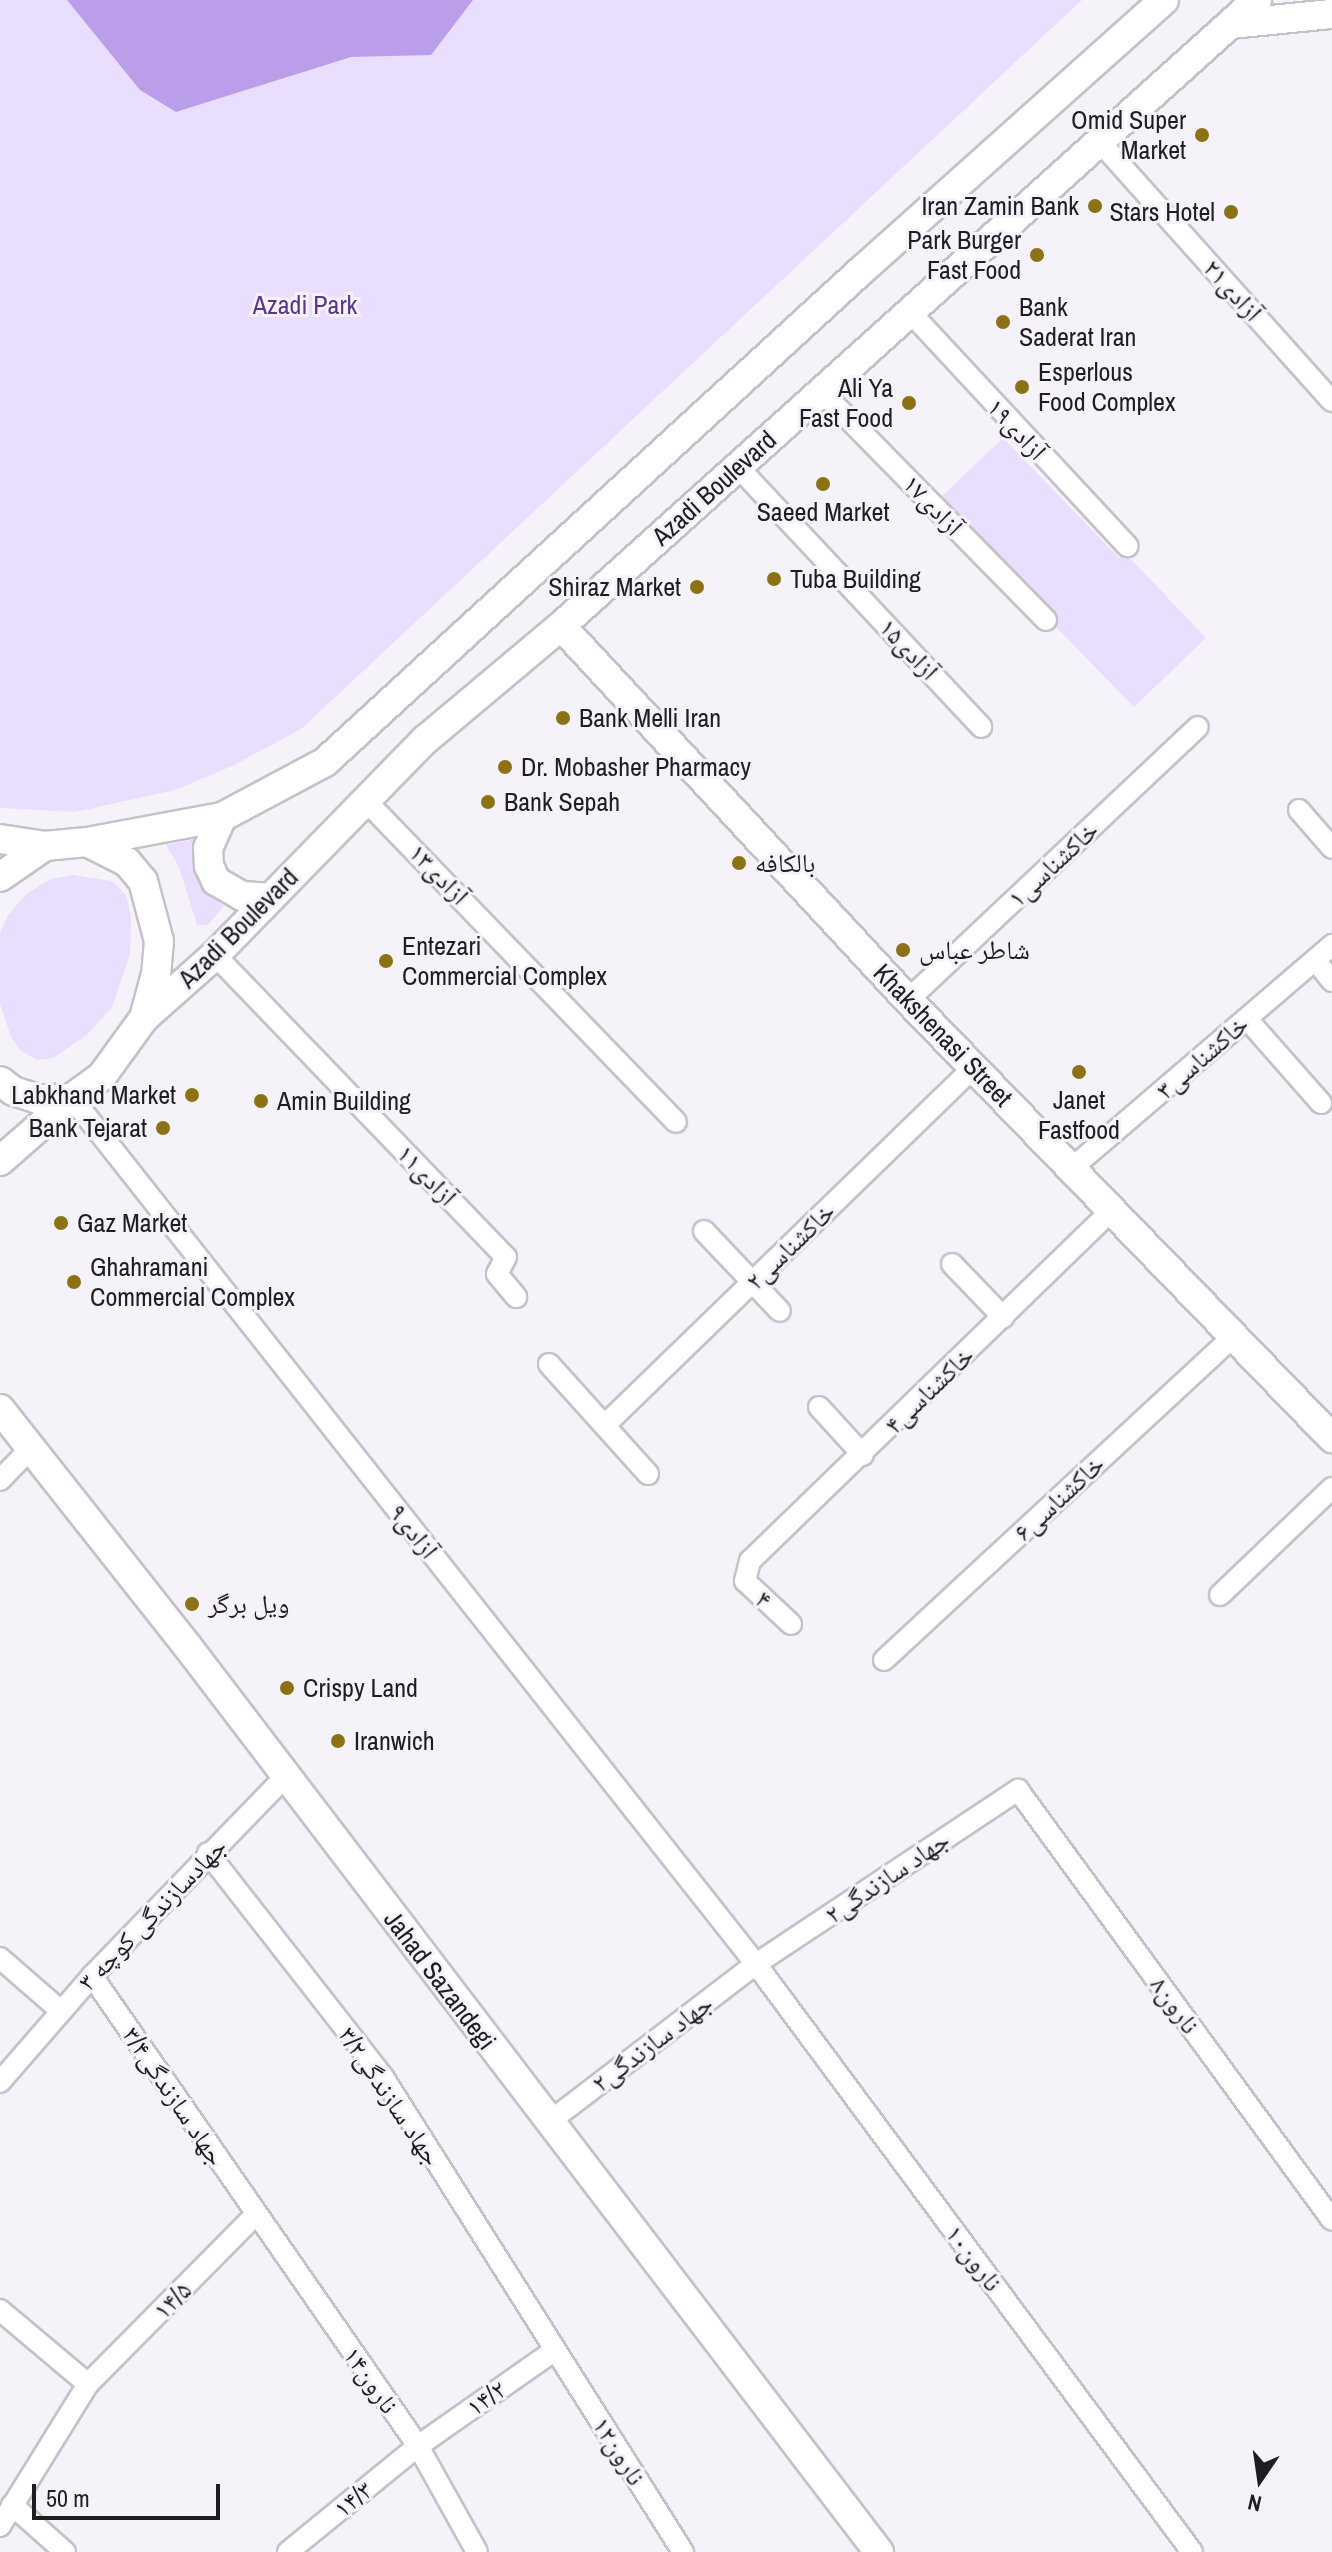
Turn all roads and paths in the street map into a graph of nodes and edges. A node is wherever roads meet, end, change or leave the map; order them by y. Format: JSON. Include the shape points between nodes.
{"nodes":[{"id":1,"x":1257,"y":0,"type":"edge"},
{"id":2,"x":1154,"y":6,"type":"edge"},
{"id":3,"x":1332,"y":14,"type":"edge"},
{"id":4,"x":1231,"y":24,"type":"junction"},
{"id":5,"x":1101,"y":143,"type":"junction"},
{"id":6,"x":909,"y":311,"type":"junction"},
{"id":7,"x":821,"y":391,"type":"junction"},
{"id":8,"x":1332,"y":401,"type":"edge"},
{"id":9,"x":738,"y":467,"type":"junction"},
{"id":10,"x":1127,"y":546,"type":"dead end"},
{"id":11,"x":1046,"y":620,"type":"dead end"},
{"id":12,"x":561,"y":626,"type":"junction"},
{"id":13,"x":981,"y":727,"type":"dead end"},
{"id":14,"x":1198,"y":727,"type":"dead end"},
{"id":15,"x":366,"y":801,"type":"junction"},
{"id":16,"x":1299,"y":810,"type":"dead end"},
{"id":17,"x":222,"y":817,"type":"junction"},
{"id":18,"x":0,"y":839,"type":"edge"},
{"id":19,"x":87,"y":842,"type":"junction"},
{"id":20,"x":45,"y":846,"type":"junction"},
{"id":21,"x":1332,"y":848,"type":"edge"},
{"id":22,"x":0,"y":877,"type":"edge"},
{"id":23,"x":268,"y":898,"type":"junction"},
{"id":24,"x":1332,"y":945,"type":"edge"},
{"id":25,"x":215,"y":955,"type":"junction"},
{"id":26,"x":1315,"y":960,"type":"junction"},
{"id":27,"x":1332,"y":981,"type":"edge"},
{"id":28,"x":908,"y":1000,"type":"junction"},
{"id":29,"x":144,"y":1018,"type":"junction"},
{"id":30,"x":1247,"y":1019,"type":"junction"},
{"id":31,"x":974,"y":1067,"type":"junction"},
{"id":32,"x":0,"y":1081,"type":"edge"},
{"id":33,"x":72,"y":1098,"type":"junction"},
{"id":34,"x":1321,"y":1103,"type":"dead end"},
{"id":35,"x":676,"y":1122,"type":"dead end"},
{"id":36,"x":0,"y":1161,"type":"edge"},
{"id":37,"x":1072,"y":1168,"type":"junction"},
{"id":38,"x":1112,"y":1210,"type":"junction"},
{"id":39,"x":704,"y":1231,"type":"dead end"},
{"id":40,"x":952,"y":1264,"type":"dead end"},
{"id":41,"x":753,"y":1282,"type":"junction"},
{"id":42,"x":516,"y":1297,"type":"dead end"},
{"id":43,"x":780,"y":1311,"type":"dead end"},
{"id":44,"x":1003,"y":1317,"type":"junction"},
{"id":45,"x":1234,"y":1336,"type":"junction"},
{"id":46,"x":549,"y":1364,"type":"dead end"},
{"id":47,"x":819,"y":1407,"type":"dead end"},
{"id":48,"x":0,"y":1409,"type":"edge"},
{"id":49,"x":606,"y":1424,"type":"junction"},
{"id":50,"x":1332,"y":1438,"type":"edge"},
{"id":51,"x":32,"y":1447,"type":"junction"},
{"id":52,"x":863,"y":1455,"type":"junction"},
{"id":53,"x":648,"y":1474,"type":"dead end"},
{"id":54,"x":0,"y":1480,"type":"edge"},
{"id":55,"x":1332,"y":1488,"type":"edge"},
{"id":56,"x":746,"y":1570,"type":"joint"},
{"id":57,"x":1220,"y":1595,"type":"dead end"},
{"id":58,"x":791,"y":1624,"type":"dead end"},
{"id":59,"x":884,"y":1660,"type":"dead end"},
{"id":60,"x":285,"y":1777,"type":"junction"},
{"id":61,"x":1018,"y":1790,"type":"joint"},
{"id":62,"x":208,"y":1853,"type":"junction"},
{"id":63,"x":0,"y":1958,"type":"edge"},
{"id":64,"x":756,"y":1964,"type":"junction"},
{"id":65,"x":92,"y":1976,"type":"junction"},
{"id":66,"x":61,"y":2011,"type":"junction"},
{"id":67,"x":0,"y":2082,"type":"edge"},
{"id":68,"x":549,"y":2122,"type":"junction"},
{"id":69,"x":255,"y":2215,"type":"junction"},
{"id":70,"x":1332,"y":2220,"type":"edge"},
{"id":71,"x":0,"y":2310,"type":"edge"},
{"id":72,"x":555,"y":2350,"type":"junction"},
{"id":73,"x":88,"y":2384,"type":"junction"},
{"id":74,"x":418,"y":2446,"type":"junction"},
{"id":75,"x":12,"y":2505,"type":"junction"},
{"id":76,"x":0,"y":2526,"type":"edge"},
{"id":77,"x":65,"y":2552,"type":"edge"},
{"id":78,"x":288,"y":2552,"type":"edge"},
{"id":79,"x":477,"y":2552,"type":"edge"},
{"id":80,"x":683,"y":2552,"type":"edge"},
{"id":81,"x":879,"y":2552,"type":"edge"},
{"id":82,"x":1192,"y":2552,"type":"edge"}],
"edges":[{"from":1,"to":4,"type":"main road","name":"Azadi Boulevard"},
{"from":2,"to":17,"type":"main road","via":[[325,762]]},
{"from":3,"to":4,"type":"main road"},
{"from":4,"to":5,"type":"main road","name":"Azadi Boulevard"},
{"from":5,"to":6,"type":"main road","name":"Azadi Boulevard"},
{"from":5,"to":8,"type":"street","name":"آزادی۲۱"},
{"from":6,"to":7,"type":"main road","name":"Azadi Boulevard"},
{"from":6,"to":10,"type":"street","name":"آزادی۱۹"},
{"from":7,"to":9,"type":"main road","name":"Azadi Boulevard"},
{"from":7,"to":11,"type":"street","name":"آزادی۱۷"},
{"from":9,"to":12,"type":"main road","name":"Azadi Boulevard"},
{"from":9,"to":13,"type":"street","name":"آزادی۱۵"},
{"from":12,"to":15,"type":"main road","name":"Azadi Boulevard","via":[[425,740]]},
{"from":12,"to":28,"type":"main road","name":"Khakshenasi Street"},
{"from":14,"to":28,"type":"street","name":"خاکشناسی۱"},
{"from":15,"to":23,"type":"main road","name":"Azadi Boulevard"},
{"from":15,"to":35,"type":"street","name":"آزادی۱۳"},
{"from":16,"to":21,"type":"street"},
{"from":17,"to":19,"type":"main road"},
{"from":17,"to":23,"type":"main road","via":[[208,848],[216,881],[242,896]]},
{"from":18,"to":20,"type":"main road"},
{"from":19,"to":20,"type":"main road"},
{"from":19,"to":29,"type":"main road","via":[[127,862],[143,881],[159,941]]},
{"from":20,"to":22,"type":"main road"},
{"from":23,"to":25,"type":"main road","name":"Azadi Boulevard"},
{"from":24,"to":26,"type":"street","name":"خاکشناسی۳"},
{"from":25,"to":29,"type":"main road","name":"Azadi Boulevard"},
{"from":25,"to":42,"type":"street","name":"آزادی۱۱","via":[[506,1257],[497,1274]]},
{"from":26,"to":27,"type":"street"},
{"from":26,"to":30,"type":"street","name":"خاکشناسی۳"},
{"from":28,"to":31,"type":"main road","name":"Khakshenasi Street"},
{"from":29,"to":33,"type":"main road","via":[[102,1076]]},
{"from":30,"to":34,"type":"street"},
{"from":30,"to":37,"type":"street","name":"خاکشناسی۳"},
{"from":31,"to":37,"type":"main road","name":"Khakshenasi Street"},
{"from":31,"to":41,"type":"street","name":"خاکشناسی۲"},
{"from":32,"to":33,"type":"main road","via":[[38,1099]]},
{"from":33,"to":36,"type":"main road"},
{"from":33,"to":64,"type":"street","name":"آزادی۹"},
{"from":37,"to":38,"type":"main road","name":"Khakshenasi Street"},
{"from":38,"to":44,"type":"street","name":"خاکشناسی۴"},
{"from":38,"to":45,"type":"main road","name":"Khakshenasi Street"},
{"from":39,"to":41,"type":"street"},
{"from":40,"to":44,"type":"street"},
{"from":41,"to":43,"type":"street"},
{"from":41,"to":49,"type":"street","name":"خاکشناسی۲"},
{"from":44,"to":52,"type":"street","name":"خاکشناسی۴"},
{"from":45,"to":50,"type":"main road","name":"Khakshenasi Street"},
{"from":45,"to":59,"type":"street","name":"خاکشناسی۶"},
{"from":46,"to":49,"type":"street"},
{"from":47,"to":52,"type":"street"},
{"from":48,"to":51,"type":"main road","name":"Jahad Sazandegi"},
{"from":49,"to":53,"type":"street"},
{"from":51,"to":54,"type":"street"},
{"from":51,"to":60,"type":"main road","name":"Jahad Sazandegi"},
{"from":52,"to":56,"type":"street","name":"خاکشناسی۴"},
{"from":55,"to":57,"type":"street"},
{"from":56,"to":58,"type":"street","name":"۴","via":[[745,1581]]},
{"from":60,"to":62,"type":"street","name":"جهادسازندگی کوچه ۳"},
{"from":60,"to":68,"type":"main road","name":"Jahad Sazandegi"},
{"from":61,"to":64,"type":"street","name":"۲جهاد سازندگی"},
{"from":61,"to":70,"type":"street","name":"نارون۸"},
{"from":62,"to":65,"type":"street","name":"جهادسازندگی کوچه ۳"},
{"from":62,"to":72,"type":"street","name":"۳/۲جهاد سازندگی","via":[[383,2077]]},
{"from":63,"to":66,"type":"street"},
{"from":64,"to":68,"type":"street","name":"جهاد سازندگی۲"},
{"from":64,"to":82,"type":"street","name":"نارون۱۰"},
{"from":65,"to":66,"type":"street","name":"جهادسازندگی کوچه ۳"},
{"from":65,"to":69,"type":"street","name":"۳/۴جهاد سازندگی"},
{"from":66,"to":67,"type":"street","name":"جهادسازندگی کوچه ۳"},
{"from":68,"to":81,"type":"main road","name":"Jahad Sazandegi"},
{"from":69,"to":73,"type":"street","name":"۱۴/۵"},
{"from":69,"to":74,"type":"street","name":"نارون۱۴"},
{"from":71,"to":73,"type":"street"},
{"from":72,"to":74,"type":"street","name":"۱۴/۲"},
{"from":72,"to":80,"type":"street","name":"نارون۱۲"},
{"from":73,"to":75,"type":"street","name":"۱۴/۵"},
{"from":74,"to":78,"type":"street","name":"۱۴/۳"},
{"from":74,"to":79,"type":"street","name":"نارون۱۴"},
{"from":75,"to":76,"type":"street","name":"۱۴/۵"},
{"from":75,"to":77,"type":"street"}]}
